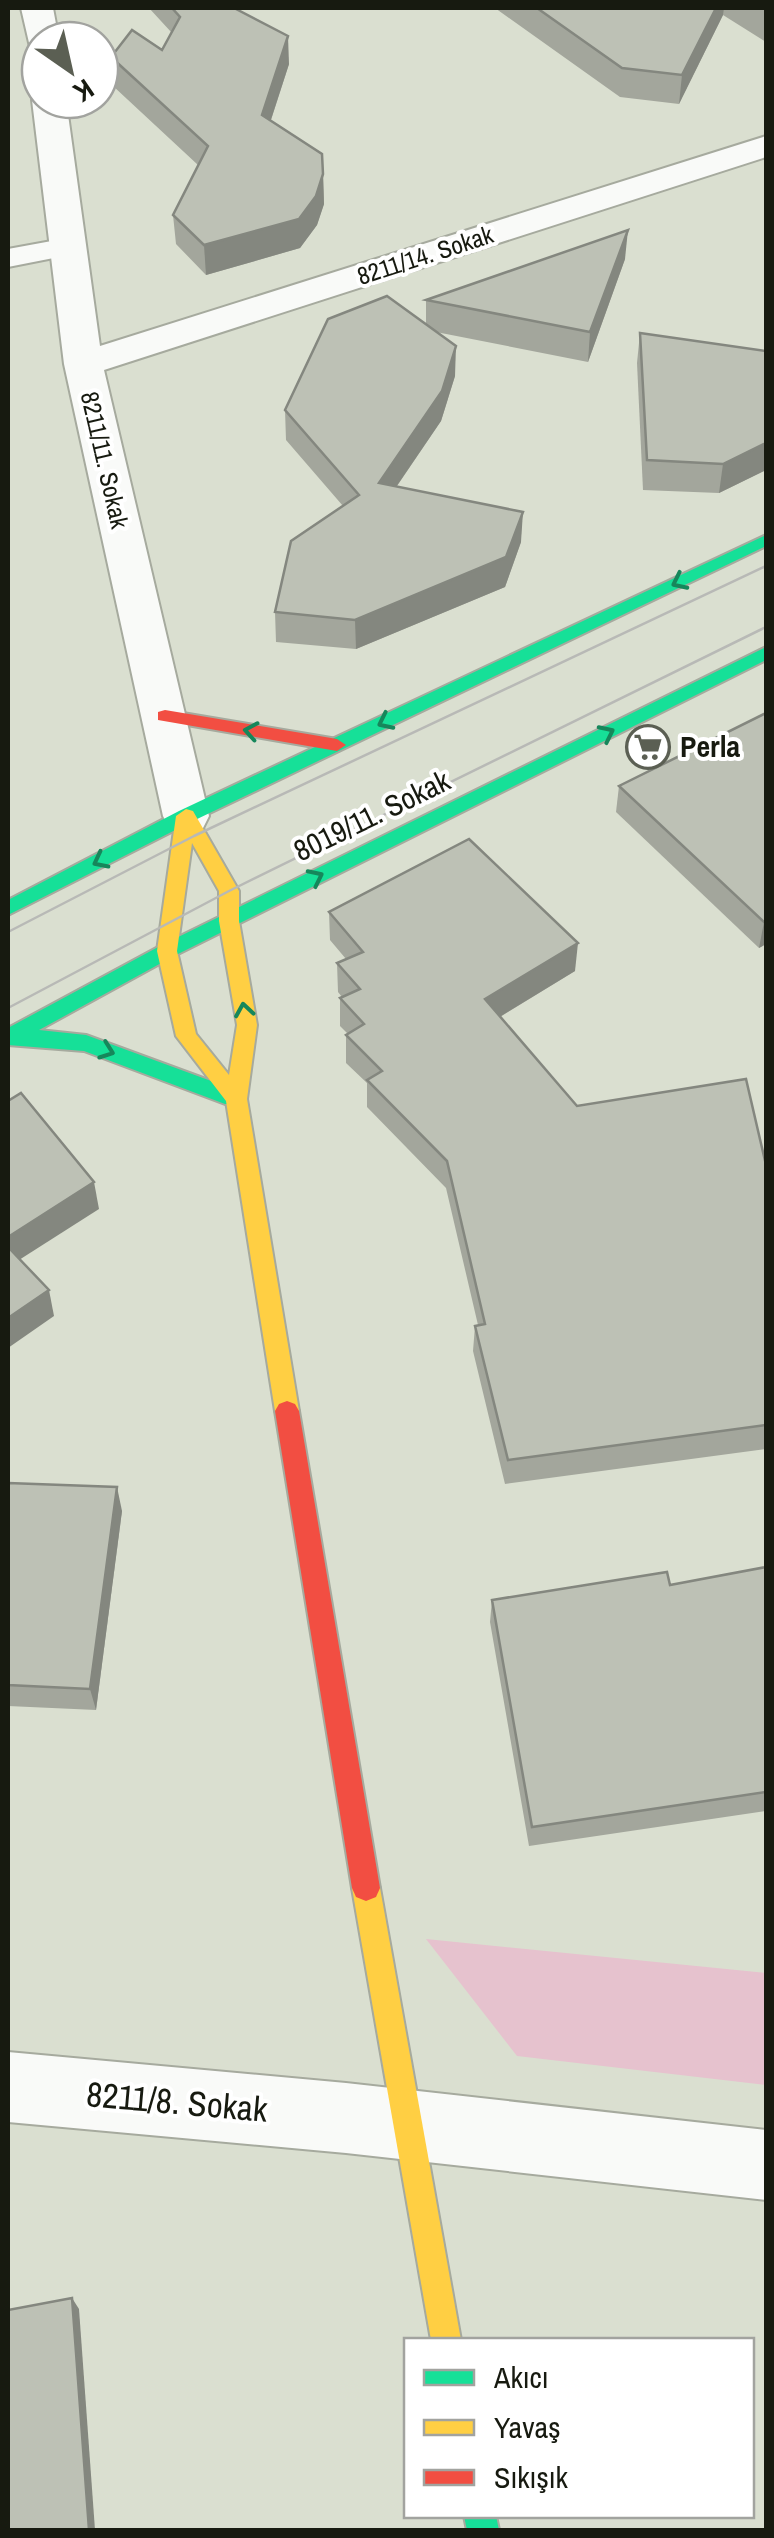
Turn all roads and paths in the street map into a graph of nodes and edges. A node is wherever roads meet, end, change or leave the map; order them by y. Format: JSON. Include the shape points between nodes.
{"nodes":[{"id":1,"x":52,"y":120,"type":"edge"},
{"id":2,"x":766,"y":146,"type":"edge"},
{"id":3,"x":68,"y":247,"type":"junction"},
{"id":4,"x":8,"y":258,"type":"edge"},
{"id":5,"x":83,"y":364,"type":"junction"},
{"id":6,"x":766,"y":540,"type":"edge"},
{"id":7,"x":766,"y":653,"type":"edge"},
{"id":8,"x":164,"y":716,"type":"junction"},
{"id":9,"x":337,"y":745,"type":"junction"},
{"id":10,"x":186,"y":816,"type":"junction"},
{"id":11,"x":8,"y":908,"type":"edge"},
{"id":12,"x":229,"y":921,"type":"junction"},
{"id":13,"x":167,"y":951,"type":"junction"},
{"id":14,"x":10,"y":1036,"type":"edge"},
{"id":15,"x":236,"y":1099,"type":"junction"},
{"id":16,"x":8,"y":2087,"type":"edge"},
{"id":17,"x":375,"y":2121,"type":"junction"},
{"id":18,"x":766,"y":2165,"type":"edge"},
{"id":19,"x":445,"y":2338,"type":"edge"}],
"edges":[{"from":1,"to":3,"type":"street","name":"8211/11. Sokak"},
{"from":2,"to":5,"type":"street","name":"8211/14. Sokak"},
{"from":3,"to":4,"type":"lane"},
{"from":3,"to":5,"type":"street","name":"8211/11. Sokak"},
{"from":5,"to":8,"type":"street","name":"8211/11. Sokak"},
{"from":6,"to":9,"type":"street","one_way":true},
{"from":12,"to":7,"type":"street","name":"8019/11. Sokak","one_way":true},
{"from":9,"to":8,"type":"street","one_way":true},
{"from":8,"to":10,"type":"street","name":"8211/11. Sokak"},
{"from":9,"to":10,"type":"street"},
{"from":10,"to":11,"type":"street","one_way":true},
{"from":10,"to":12,"type":"street","name":"8211/11. Sokak","via":[[228,891]]},
{"from":10,"to":13,"type":"street","name":"8211/11. Sokak"},
{"from":12,"to":13,"type":"street","name":"8019/11. Sokak"},
{"from":15,"to":12,"type":"street","name":"8211/11. Sokak","one_way":true,"via":[[247,1025]]},
{"from":13,"to":14,"type":"street","name":"8019/11. Sokak"},
{"from":13,"to":15,"type":"street","name":"8211/11. Sokak","via":[[186,1036]]},
{"from":14,"to":15,"type":"street","one_way":true,"via":[[86,1043]]},
{"from":15,"to":17,"type":"street"},
{"from":16,"to":17,"type":"street","name":"8211/8. Sokak"},
{"from":17,"to":18,"type":"street","name":"8211/8. Sokak"},
{"from":17,"to":19,"type":"street"}]}
